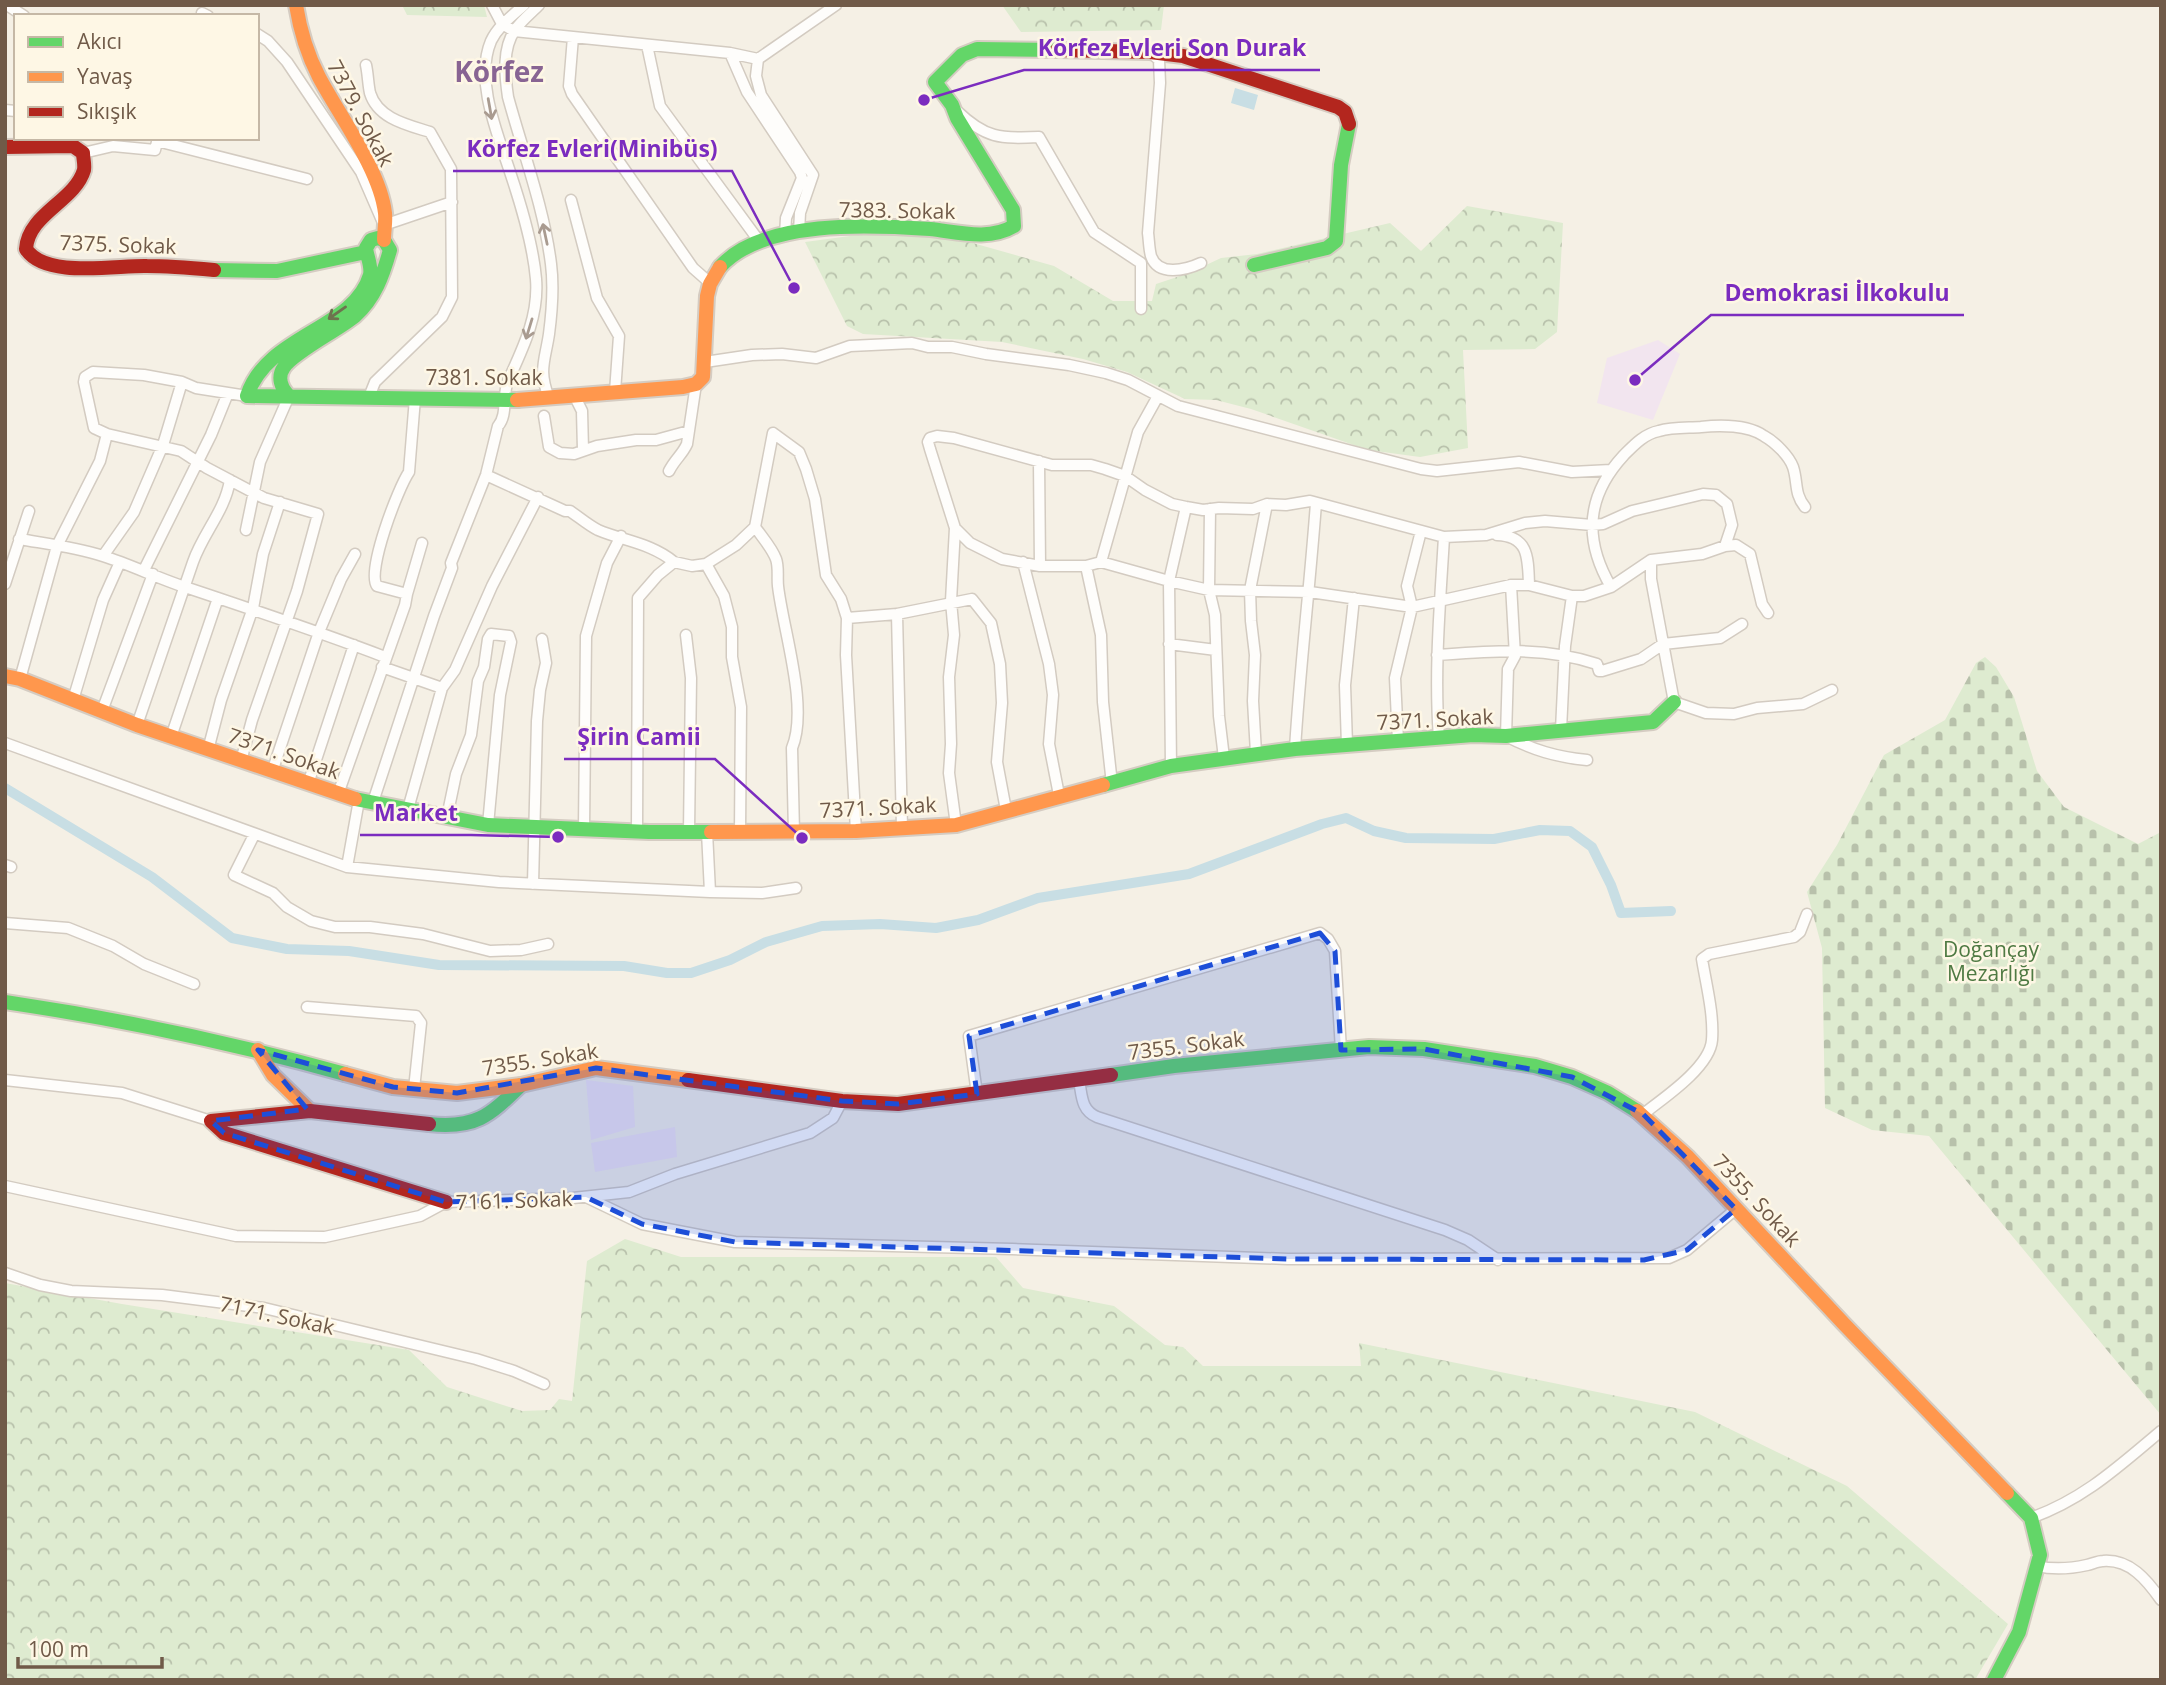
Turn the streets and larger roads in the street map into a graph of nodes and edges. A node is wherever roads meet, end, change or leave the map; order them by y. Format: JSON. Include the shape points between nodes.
{"nodes":[{"id":1,"x":296,"y":5,"type":"edge"},
{"id":2,"x":492,"y":5,"type":"edge"},
{"id":3,"x":524,"y":5,"type":"edge"},
{"id":4,"x":539,"y":5,"type":"edge"},
{"id":5,"x":836,"y":5,"type":"edge"},
{"id":6,"x":502,"y":24,"type":"junction"},
{"id":7,"x":514,"y":30,"type":"junction"},
{"id":8,"x":259,"y":35,"type":"edge"},
{"id":9,"x":573,"y":37,"type":"junction"},
{"id":10,"x":647,"y":45,"type":"junction"},
{"id":11,"x":1150,"y":52,"type":"junction"},
{"id":12,"x":730,"y":54,"type":"junction"},
{"id":13,"x":758,"y":59,"type":"junction"},
{"id":14,"x":366,"y":65,"type":"dead end"},
{"id":15,"x":952,"y":105,"type":"junction"},
{"id":16,"x":158,"y":140,"type":"edge"},
{"id":17,"x":5,"y":147,"type":"edge"},
{"id":18,"x":83,"y":153,"type":"junction"},
{"id":19,"x":307,"y":179,"type":"dead end"},
{"id":20,"x":571,"y":200,"type":"dead end"},
{"id":21,"x":452,"y":202,"type":"junction"},
{"id":22,"x":384,"y":233,"type":"junction"},
{"id":23,"x":792,"y":233,"type":"junction"},
{"id":24,"x":759,"y":241,"type":"junction"},
{"id":25,"x":367,"y":255,"type":"junction"},
{"id":26,"x":387,"y":258,"type":"junction"},
{"id":27,"x":1201,"y":263,"type":"dead end"},
{"id":28,"x":1254,"y":265,"type":"dead end"},
{"id":29,"x":710,"y":283,"type":"junction"},
{"id":30,"x":1142,"y":309,"type":"dead end"},
{"id":31,"x":705,"y":362,"type":"junction"},
{"id":32,"x":181,"y":382,"type":"junction"},
{"id":33,"x":696,"y":384,"type":"junction"},
{"id":34,"x":615,"y":392,"type":"junction"},
{"id":35,"x":228,"y":393,"type":"junction"},
{"id":36,"x":247,"y":396,"type":"junction"},
{"id":37,"x":289,"y":396,"type":"junction"},
{"id":38,"x":574,"y":396,"type":"junction"},
{"id":39,"x":1158,"y":396,"type":"junction"},
{"id":40,"x":369,"y":397,"type":"junction"},
{"id":41,"x":415,"y":398,"type":"junction"},
{"id":42,"x":548,"y":398,"type":"junction"},
{"id":43,"x":504,"y":400,"type":"junction"},
{"id":44,"x":544,"y":416,"type":"dead end"},
{"id":45,"x":689,"y":431,"type":"junction"},
{"id":46,"x":107,"y":434,"type":"junction"},
{"id":47,"x":163,"y":445,"type":"junction"},
{"id":48,"x":583,"y":450,"type":"junction"},
{"id":49,"x":198,"y":460,"type":"junction"},
{"id":50,"x":1039,"y":461,"type":"junction"},
{"id":51,"x":1611,"y":470,"type":"junction"},
{"id":52,"x":669,"y":471,"type":"dead end"},
{"id":53,"x":486,"y":475,"type":"junction"},
{"id":54,"x":1125,"y":476,"type":"junction"},
{"id":55,"x":230,"y":480,"type":"junction"},
{"id":56,"x":254,"y":492,"type":"junction"},
{"id":57,"x":538,"y":497,"type":"junction"},
{"id":58,"x":280,"y":502,"type":"junction"},
{"id":59,"x":1316,"y":503,"type":"junction"},
{"id":60,"x":1267,"y":504,"type":"junction"},
{"id":61,"x":1186,"y":507,"type":"junction"},
{"id":62,"x":1805,"y":507,"type":"dead end"},
{"id":63,"x":1210,"y":509,"type":"junction"},
{"id":64,"x":29,"y":511,"type":"dead end"},
{"id":65,"x":1592,"y":525,"type":"junction"},
{"id":66,"x":755,"y":527,"type":"junction"},
{"id":67,"x":955,"y":528,"type":"junction"},
{"id":68,"x":246,"y":530,"type":"dead end"},
{"id":69,"x":1421,"y":531,"type":"junction"},
{"id":70,"x":1486,"y":535,"type":"junction"},
{"id":71,"x":621,"y":536,"type":"junction"},
{"id":72,"x":1444,"y":537,"type":"junction"},
{"id":73,"x":19,"y":539,"type":"junction"},
{"id":74,"x":422,"y":542,"type":"dead end"},
{"id":75,"x":57,"y":546,"type":"junction"},
{"id":76,"x":1726,"y":546,"type":"junction"},
{"id":77,"x":355,"y":554,"type":"dead end"},
{"id":78,"x":103,"y":556,"type":"junction"},
{"id":79,"x":1651,"y":561,"type":"junction"},
{"id":80,"x":120,"y":562,"type":"junction"},
{"id":81,"x":674,"y":562,"type":"junction"},
{"id":82,"x":1023,"y":562,"type":"junction"},
{"id":83,"x":1101,"y":562,"type":"junction"},
{"id":84,"x":706,"y":564,"type":"junction"},
{"id":85,"x":1040,"y":566,"type":"junction"},
{"id":86,"x":1086,"y":566,"type":"junction"},
{"id":87,"x":149,"y":572,"type":"junction"},
{"id":88,"x":1169,"y":581,"type":"junction"},
{"id":89,"x":5,"y":583,"type":"edge"},
{"id":90,"x":1511,"y":584,"type":"junction"},
{"id":91,"x":1529,"y":585,"type":"junction"},
{"id":92,"x":185,"y":587,"type":"junction"},
{"id":93,"x":1611,"y":587,"type":"junction"},
{"id":94,"x":1209,"y":590,"type":"junction"},
{"id":95,"x":1250,"y":590,"type":"junction"},
{"id":96,"x":1310,"y":592,"type":"junction"},
{"id":97,"x":407,"y":594,"type":"junction"},
{"id":98,"x":1572,"y":596,"type":"junction"},
{"id":99,"x":218,"y":597,"type":"junction"},
{"id":100,"x":1354,"y":598,"type":"junction"},
{"id":101,"x":1440,"y":599,"type":"junction"},
{"id":102,"x":951,"y":601,"type":"junction"},
{"id":103,"x":1412,"y":607,"type":"junction"},
{"id":104,"x":253,"y":608,"type":"junction"},
{"id":105,"x":1768,"y":612,"type":"dead end"},
{"id":106,"x":897,"y":614,"type":"junction"},
{"id":107,"x":477,"y":618,"type":"junction"},
{"id":108,"x":847,"y":618,"type":"junction"},
{"id":109,"x":285,"y":620,"type":"junction"},
{"id":110,"x":1742,"y":624,"type":"dead end"},
{"id":111,"x":319,"y":632,"type":"junction"},
{"id":112,"x":491,"y":634,"type":"junction"},
{"id":113,"x":686,"y":635,"type":"dead end"},
{"id":114,"x":542,"y":639,"type":"dead end"},
{"id":115,"x":1169,"y":644,"type":"junction"},
{"id":116,"x":1662,"y":644,"type":"junction"},
{"id":117,"x":354,"y":645,"type":"junction"},
{"id":118,"x":1216,"y":650,"type":"junction"},
{"id":119,"x":1515,"y":650,"type":"junction"},
{"id":120,"x":1437,"y":655,"type":"junction"},
{"id":121,"x":1564,"y":656,"type":"junction"},
{"id":122,"x":384,"y":662,"type":"junction"},
{"id":123,"x":5,"y":676,"type":"edge"},
{"id":124,"x":415,"y":678,"type":"junction"},
{"id":125,"x":20,"y":679,"type":"junction"},
{"id":126,"x":442,"y":688,"type":"junction"},
{"id":127,"x":1832,"y":690,"type":"dead end"},
{"id":128,"x":74,"y":700,"type":"junction"},
{"id":129,"x":1674,"y":702,"type":"junction"},
{"id":130,"x":102,"y":711,"type":"junction"},
{"id":131,"x":137,"y":725,"type":"junction"},
{"id":132,"x":1561,"y":730,"type":"junction"},
{"id":133,"x":1506,"y":736,"type":"junction"},
{"id":134,"x":171,"y":737,"type":"junction"},
{"id":135,"x":1439,"y":738,"type":"junction"},
{"id":136,"x":1398,"y":741,"type":"junction"},
{"id":137,"x":5,"y":743,"type":"edge"},
{"id":138,"x":1347,"y":745,"type":"junction"},
{"id":139,"x":1295,"y":749,"type":"junction"},
{"id":140,"x":208,"y":750,"type":"junction"},
{"id":141,"x":1256,"y":754,"type":"junction"},
{"id":142,"x":1224,"y":758,"type":"junction"},
{"id":143,"x":1587,"y":760,"type":"dead end"},
{"id":144,"x":241,"y":761,"type":"junction"},
{"id":145,"x":1171,"y":766,"type":"junction"},
{"id":146,"x":272,"y":772,"type":"junction"},
{"id":147,"x":308,"y":784,"type":"junction"},
{"id":148,"x":1112,"y":784,"type":"junction"},
{"id":149,"x":338,"y":794,"type":"junction"},
{"id":150,"x":1059,"y":795,"type":"junction"},
{"id":151,"x":366,"y":801,"type":"junction"},
{"id":152,"x":408,"y":809,"type":"junction"},
{"id":153,"x":1006,"y":810,"type":"junction"},
{"id":154,"x":447,"y":817,"type":"junction"},
{"id":155,"x":488,"y":825,"type":"junction"},
{"id":156,"x":956,"y":825,"type":"junction"},
{"id":157,"x":533,"y":827,"type":"junction"},
{"id":158,"x":902,"y":828,"type":"junction"},
{"id":159,"x":584,"y":829,"type":"junction"},
{"id":160,"x":856,"y":831,"type":"junction"},
{"id":161,"x":637,"y":832,"type":"junction"},
{"id":162,"x":689,"y":832,"type":"junction"},
{"id":163,"x":707,"y":832,"type":"junction"},
{"id":164,"x":740,"y":832,"type":"junction"},
{"id":165,"x":794,"y":832,"type":"junction"},
{"id":166,"x":254,"y":835,"type":"junction"},
{"id":167,"x":347,"y":867,"type":"junction"},
{"id":168,"x":533,"y":884,"type":"junction"},
{"id":169,"x":796,"y":888,"type":"dead end"},
{"id":170,"x":710,"y":892,"type":"junction"},
{"id":171,"x":1807,"y":914,"type":"dead end"},
{"id":172,"x":5,"y":923,"type":"edge"},
{"id":173,"x":548,"y":944,"type":"dead end"},
{"id":174,"x":194,"y":984,"type":"dead end"},
{"id":175,"x":5,"y":1002,"type":"edge"},
{"id":176,"x":307,"y":1007,"type":"dead end"},
{"id":177,"x":1342,"y":1049,"type":"junction"},
{"id":178,"x":258,"y":1050,"type":"junction"},
{"id":179,"x":5,"y":1080,"type":"edge"},
{"id":180,"x":1079,"y":1080,"type":"junction"},
{"id":181,"x":521,"y":1085,"type":"junction"},
{"id":182,"x":414,"y":1089,"type":"junction"},
{"id":183,"x":977,"y":1094,"type":"junction"},
{"id":184,"x":842,"y":1101,"type":"junction"},
{"id":185,"x":310,"y":1111,"type":"junction"},
{"id":186,"x":1643,"y":1114,"type":"junction"},
{"id":187,"x":211,"y":1121,"type":"junction"},
{"id":188,"x":5,"y":1185,"type":"edge"},
{"id":189,"x":586,"y":1197,"type":"junction"},
{"id":190,"x":446,"y":1202,"type":"junction"},
{"id":191,"x":1736,"y":1209,"type":"junction"},
{"id":192,"x":1499,"y":1260,"type":"junction"},
{"id":193,"x":5,"y":1273,"type":"edge"},
{"id":194,"x":544,"y":1384,"type":"dead end"},
{"id":195,"x":2161,"y":1431,"type":"edge"},
{"id":196,"x":2031,"y":1518,"type":"junction"},
{"id":197,"x":2037,"y":1566,"type":"junction"},
{"id":198,"x":2161,"y":1600,"type":"edge"},
{"id":199,"x":1994,"y":1680,"type":"edge"}],
"edges":[{"from":1,"to":22,"type":"street","name":"7379. Sokak","via":[[305,51],[365,155],[386,213]]},
{"from":2,"to":6,"type":"street"},
{"from":3,"to":6,"type":"street"},
{"from":4,"to":7,"type":"street"},
{"from":5,"to":13,"type":"street"},
{"from":6,"to":7,"type":"street"},
{"from":6,"to":43,"type":"street","one_way":true,"via":[[487,57],[488,93],[493,123],[527,228],[536,278],[532,323]]},
{"from":7,"to":9,"type":"street"},
{"from":42,"to":7,"type":"street","one_way":true,"via":[[542,362],[549,338],[551,266],[508,97],[506,63]]},
{"from":8,"to":22,"type":"street","via":[[287,62],[361,172]]},
{"from":9,"to":10,"type":"street"},
{"from":9,"to":29,"type":"street","via":[[572,94],[693,268]]},
{"from":10,"to":12,"type":"street"},
{"from":10,"to":24,"type":"street","via":[[660,106]]},
{"from":11,"to":15,"type":"street","name":"7383. Sokak","via":[[977,49],[962,55],[935,82]]},
{"from":11,"to":27,"type":"street","via":[[1159,60],[1160,83],[1148,233],[1151,257],[1167,270]]},
{"from":11,"to":28,"type":"street","via":[[1183,56],[1345,112],[1349,123],[1340,164],[1336,241],[1327,248]]},
{"from":12,"to":13,"type":"street"},
{"from":12,"to":23,"type":"street","via":[[747,92],[800,172],[802,178],[786,218]]},
{"from":13,"to":23,"type":"street","via":[[761,95],[813,175]]},
{"from":14,"to":21,"type":"street","via":[[370,95],[379,107],[393,120],[430,132],[452,169]]},
{"from":15,"to":23,"type":"street","name":"7383. Sokak","via":[[1013,209],[1014,226],[1007,232],[858,227]]},
{"from":15,"to":30,"type":"street","via":[[973,127],[993,136],[1038,137],[1094,232],[1141,263]]},
{"from":16,"to":18,"type":"street","via":[[155,150],[113,146]]},
{"from":16,"to":19,"type":"street"},
{"from":17,"to":18,"type":"street","via":[[73,146]]},
{"from":18,"to":25,"type":"street","name":"7375. Sokak","via":[[85,167],[75,184],[26,239],[26,250],[33,258],[62,267],[277,271]]},
{"from":20,"to":34,"type":"street","via":[[597,298],[619,336]]},
{"from":21,"to":22,"type":"street"},
{"from":21,"to":40,"type":"street","via":[[452,297],[442,317],[375,382]]},
{"from":22,"to":25,"type":"street","via":[[370,241]]},
{"from":22,"to":26,"type":"street","name":"7379. Sokak"},
{"from":23,"to":24,"type":"street","name":"7383. Sokak"},
{"from":24,"to":29,"type":"street","name":"7383. Sokak","via":[[729,255]]},
{"from":25,"to":26,"type":"street","via":[[376,262]]},
{"from":25,"to":36,"type":"street","one_way":true,"via":[[371,270],[359,295],[279,353],[256,375]]},
{"from":26,"to":37,"type":"street","name":"7379. Sokak","via":[[380,284],[356,315],[281,371],[281,385]]},
{"from":29,"to":31,"type":"street","name":"7383. Sokak"},
{"from":31,"to":33,"type":"street","via":[[703,377]]},
{"from":31,"to":39,"type":"street","via":[[752,355],[816,358],[850,346],[952,347],[1069,365],[1128,380]]},
{"from":32,"to":35,"type":"street"},
{"from":32,"to":46,"type":"street","via":[[144,374],[89,373],[84,382],[91,423]]},
{"from":32,"to":47,"type":"street"},
{"from":33,"to":34,"type":"street","name":"7381. Sokak"},
{"from":33,"to":45,"type":"street"},
{"from":34,"to":38,"type":"street","name":"7381. Sokak"},
{"from":35,"to":36,"type":"street"},
{"from":35,"to":49,"type":"street"},
{"from":36,"to":37,"type":"street","name":"7381. Sokak"},
{"from":37,"to":40,"type":"street","name":"7381. Sokak"},
{"from":37,"to":56,"type":"street","via":[[260,462]]},
{"from":38,"to":42,"type":"street","name":"7381. Sokak"},
{"from":38,"to":48,"type":"street","via":[[582,411]]},
{"from":39,"to":51,"type":"street","via":[[1178,406],[1421,469],[1519,463],[1572,472]]},
{"from":39,"to":54,"type":"street","via":[[1138,432]]},
{"from":40,"to":41,"type":"street","name":"7381. Sokak"},
{"from":41,"to":43,"type":"street","name":"7381. Sokak"},
{"from":41,"to":97,"type":"street","via":[[409,472],[387,523],[374,577],[377,586]]},
{"from":42,"to":43,"type":"street","name":"7381. Sokak"},
{"from":43,"to":53,"type":"street","via":[[503,421]]},
{"from":44,"to":48,"type":"street","via":[[551,450],[574,454]]},
{"from":45,"to":48,"type":"street"},
{"from":45,"to":52,"type":"street","via":[[683,452]]},
{"from":46,"to":47,"type":"street"},
{"from":46,"to":75,"type":"street","via":[[100,461]]},
{"from":47,"to":49,"type":"street"},
{"from":47,"to":78,"type":"street","via":[[134,512]]},
{"from":49,"to":55,"type":"street"},
{"from":49,"to":87,"type":"street"},
{"from":50,"to":54,"type":"street","via":[[1091,465]]},
{"from":50,"to":67,"type":"street","via":[[954,438],[930,438]]},
{"from":50,"to":85,"type":"street"},
{"from":51,"to":62,"type":"street","via":[[1642,438],[1659,430],[1720,425],[1763,435],[1778,447],[1792,464],[1797,497]]},
{"from":51,"to":65,"type":"street","via":[[1599,492]]},
{"from":53,"to":57,"type":"street"},
{"from":53,"to":124,"type":"street","via":[[451,563]]},
{"from":54,"to":61,"type":"street"},
{"from":54,"to":83,"type":"street"},
{"from":55,"to":56,"type":"street"},
{"from":55,"to":92,"type":"street"},
{"from":56,"to":58,"type":"street"},
{"from":56,"to":68,"type":"street"},
{"from":57,"to":71,"type":"street","via":[[596,529]]},
{"from":57,"to":107,"type":"street"},
{"from":58,"to":104,"type":"street","via":[[263,554]]},
{"from":58,"to":109,"type":"street","via":[[318,514]]},
{"from":59,"to":60,"type":"street"},
{"from":59,"to":69,"type":"street"},
{"from":59,"to":96,"type":"street"},
{"from":60,"to":63,"type":"street","via":[[1253,509]]},
{"from":60,"to":95,"type":"street"},
{"from":61,"to":63,"type":"street"},
{"from":61,"to":88,"type":"street"},
{"from":63,"to":94,"type":"street"},
{"from":64,"to":73,"type":"street"},
{"from":65,"to":70,"type":"street","via":[[1545,521]]},
{"from":65,"to":76,"type":"street","via":[[1632,511],[1716,495],[1727,504],[1732,524]]},
{"from":65,"to":93,"type":"street","via":[[1598,560]]},
{"from":66,"to":84,"type":"street"},
{"from":66,"to":108,"type":"street","via":[[773,433],[799,452],[806,469],[826,575]]},
{"from":66,"to":165,"type":"street","via":[[776,560],[795,678]]},
{"from":67,"to":82,"type":"street","via":[[987,553]]},
{"from":67,"to":102,"type":"street"},
{"from":69,"to":72,"type":"street"},
{"from":69,"to":103,"type":"street","via":[[1407,586]]},
{"from":70,"to":72,"type":"street"},
{"from":70,"to":91,"type":"street","via":[[1510,535],[1520,542],[1527,556]]},
{"from":71,"to":81,"type":"street"},
{"from":71,"to":159,"type":"street","via":[[607,563],[586,636]]},
{"from":72,"to":101,"type":"street"},
{"from":73,"to":75,"type":"street"},
{"from":73,"to":89,"type":"street"},
{"from":74,"to":97,"type":"street"},
{"from":75,"to":78,"type":"street"},
{"from":75,"to":125,"type":"street"},
{"from":76,"to":79,"type":"street"},
{"from":76,"to":105,"type":"street","via":[[1735,545],[1750,554]]},
{"from":77,"to":111,"type":"street"},
{"from":78,"to":80,"type":"street"},
{"from":79,"to":93,"type":"street"},
{"from":79,"to":116,"type":"street"},
{"from":80,"to":87,"type":"street"},
{"from":80,"to":128,"type":"street","via":[[103,600]]},
{"from":81,"to":84,"type":"street"},
{"from":81,"to":161,"type":"street","via":[[638,598]]},
{"from":82,"to":85,"type":"street"},
{"from":82,"to":150,"type":"street","via":[[1049,664],[1053,695],[1049,744]]},
{"from":83,"to":86,"type":"street"},
{"from":83,"to":88,"type":"street"},
{"from":84,"to":164,"type":"street","via":[[724,596],[732,627],[740,707]]},
{"from":85,"to":86,"type":"street"},
{"from":86,"to":148,"type":"street","via":[[1101,635]]},
{"from":87,"to":92,"type":"street"},
{"from":87,"to":130,"type":"street"},
{"from":88,"to":94,"type":"street"},
{"from":88,"to":115,"type":"street"},
{"from":90,"to":91,"type":"street"},
{"from":90,"to":101,"type":"street"},
{"from":90,"to":119,"type":"street"},
{"from":91,"to":98,"type":"street"},
{"from":92,"to":99,"type":"street"},
{"from":92,"to":131,"type":"street"},
{"from":93,"to":98,"type":"street"},
{"from":94,"to":95,"type":"street"},
{"from":94,"to":118,"type":"street"},
{"from":95,"to":96,"type":"street"},
{"from":95,"to":141,"type":"street"},
{"from":96,"to":100,"type":"street"},
{"from":96,"to":139,"type":"street"},
{"from":97,"to":122,"type":"street"},
{"from":98,"to":121,"type":"street"},
{"from":99,"to":104,"type":"street"},
{"from":99,"to":134,"type":"street"},
{"from":100,"to":103,"type":"street"},
{"from":100,"to":138,"type":"street","via":[[1345,685]]},
{"from":101,"to":103,"type":"street"},
{"from":101,"to":120,"type":"street"},
{"from":102,"to":106,"type":"street"},
{"from":102,"to":153,"type":"street","via":[[971,598],[991,623],[1000,664],[997,762]]},
{"from":102,"to":156,"type":"street","via":[[950,773]]},
{"from":103,"to":136,"type":"street","via":[[1395,678]]},
{"from":104,"to":109,"type":"street"},
{"from":104,"to":140,"type":"street"},
{"from":106,"to":108,"type":"street"},
{"from":106,"to":158,"type":"street"},
{"from":107,"to":112,"type":"street"},
{"from":107,"to":126,"type":"street","via":[[455,670]]},
{"from":108,"to":160,"type":"street"},
{"from":109,"to":111,"type":"street"},
{"from":109,"to":144,"type":"street"},
{"from":110,"to":116,"type":"street","via":[[1720,638]]},
{"from":111,"to":117,"type":"street"},
{"from":111,"to":146,"type":"street"},
{"from":112,"to":154,"type":"street","via":[[478,681],[471,735]]},
{"from":112,"to":155,"type":"street","via":[[509,636],[511,642],[500,695]]},
{"from":113,"to":162,"type":"street","via":[[691,678]]},
{"from":114,"to":157,"type":"street","via":[[546,663],[537,720]]},
{"from":115,"to":118,"type":"street"},
{"from":115,"to":145,"type":"street"},
{"from":116,"to":121,"type":"street","via":[[1641,659],[1602,671],[1597,664]]},
{"from":116,"to":129,"type":"street"},
{"from":117,"to":122,"type":"street"},
{"from":117,"to":147,"type":"street"},
{"from":118,"to":142,"type":"street"},
{"from":119,"to":120,"type":"street"},
{"from":119,"to":121,"type":"street"},
{"from":119,"to":133,"type":"street","via":[[1508,669]]},
{"from":120,"to":135,"type":"street"},
{"from":121,"to":132,"type":"street"},
{"from":122,"to":124,"type":"street"},
{"from":122,"to":149,"type":"street"},
{"from":123,"to":125,"type":"street","name":"7371. Sokak"},
{"from":124,"to":126,"type":"street"},
{"from":124,"to":151,"type":"street"},
{"from":125,"to":128,"type":"street","name":"7371. Sokak"},
{"from":126,"to":152,"type":"street"},
{"from":127,"to":129,"type":"street","via":[[1803,704],[1734,714],[1706,713]]},
{"from":128,"to":130,"type":"street","name":"7371. Sokak"},
{"from":129,"to":132,"type":"street","name":"7371. Sokak","via":[[1653,722]]},
{"from":130,"to":131,"type":"street","name":"7371. Sokak"},
{"from":131,"to":134,"type":"street","name":"7371. Sokak"},
{"from":132,"to":133,"type":"street","name":"7371. Sokak"},
{"from":133,"to":135,"type":"street","name":"7371. Sokak"},
{"from":133,"to":143,"type":"street","via":[[1559,758]]},
{"from":134,"to":140,"type":"street","name":"7371. Sokak"},
{"from":135,"to":136,"type":"street","name":"7371. Sokak"},
{"from":136,"to":138,"type":"street","name":"7371. Sokak"},
{"from":137,"to":166,"type":"street"},
{"from":138,"to":139,"type":"street","name":"7371. Sokak"},
{"from":139,"to":141,"type":"street","name":"7371. Sokak"},
{"from":140,"to":144,"type":"street","name":"7371. Sokak"},
{"from":141,"to":142,"type":"street","name":"7371. Sokak"},
{"from":142,"to":145,"type":"street","name":"7371. Sokak"},
{"from":144,"to":146,"type":"street","name":"7371. Sokak"},
{"from":145,"to":148,"type":"street","name":"7371. Sokak"},
{"from":146,"to":147,"type":"street","name":"7371. Sokak"},
{"from":147,"to":149,"type":"street","name":"7371. Sokak"},
{"from":148,"to":150,"type":"street","name":"7371. Sokak"},
{"from":149,"to":151,"type":"street","name":"7371. Sokak"},
{"from":150,"to":153,"type":"street","name":"7371. Sokak"},
{"from":151,"to":152,"type":"street","name":"7371. Sokak"},
{"from":151,"to":167,"type":"street"},
{"from":152,"to":154,"type":"street","name":"7371. Sokak"},
{"from":153,"to":156,"type":"street","name":"7371. Sokak"},
{"from":154,"to":155,"type":"street","name":"7371. Sokak"},
{"from":155,"to":157,"type":"street","name":"7371. Sokak"},
{"from":156,"to":158,"type":"street","name":"7371. Sokak"},
{"from":157,"to":159,"type":"street","name":"7371. Sokak"},
{"from":157,"to":168,"type":"street"},
{"from":158,"to":160,"type":"street","name":"7371. Sokak"},
{"from":159,"to":161,"type":"street","name":"7371. Sokak"},
{"from":160,"to":165,"type":"street","name":"7371. Sokak"},
{"from":161,"to":162,"type":"street","name":"7371. Sokak"},
{"from":162,"to":163,"type":"street","name":"7371. Sokak"},
{"from":163,"to":164,"type":"street","name":"7371. Sokak"},
{"from":163,"to":170,"type":"street"},
{"from":164,"to":165,"type":"street","name":"7371. Sokak"},
{"from":166,"to":167,"type":"street"},
{"from":166,"to":173,"type":"street","via":[[234,875],[273,893],[311,921],[423,934],[489,951]]},
{"from":167,"to":168,"type":"street"},
{"from":168,"to":170,"type":"street"},
{"from":169,"to":170,"type":"street"},
{"from":171,"to":186,"type":"street","via":[[1794,937],[1702,959],[1711,1021],[1710,1051],[1676,1090]]},
{"from":172,"to":174,"type":"street","via":[[68,928]]},
{"from":175,"to":178,"type":"street","name":"7355. Sokak","via":[[100,1016]]},
{"from":176,"to":182,"type":"street","via":[[416,1016],[421,1023]]},
{"from":177,"to":180,"type":"street","name":"7355. Sokak"},
{"from":177,"to":183,"type":"street","via":[[1335,951],[1320,933],[968,1036]]},
{"from":177,"to":186,"type":"street","name":"7355. Sokak","via":[[1424,1049],[1535,1066],[1608,1093]]},
{"from":178,"to":182,"type":"street","name":"7355. Sokak"},
{"from":178,"to":185,"type":"street","via":[[278,1080]]},
{"from":179,"to":187,"type":"street","via":[[122,1093]]},
{"from":180,"to":183,"type":"street","name":"7355. Sokak"},
{"from":180,"to":192,"type":"street","via":[[1084,1107],[1097,1117],[1445,1230]]},
{"from":181,"to":182,"type":"street","name":"7355. Sokak","via":[[457,1093]]},
{"from":181,"to":184,"type":"street","name":"7355. Sokak","via":[[596,1068]]},
{"from":181,"to":185,"type":"street","via":[[492,1113],[450,1126]]},
{"from":183,"to":184,"type":"street","name":"7355. Sokak","via":[[898,1104]]},
{"from":184,"to":189,"type":"street","name":"7161. Sokak","via":[[833,1118],[810,1133],[629,1192]]},
{"from":185,"to":187,"type":"street"},
{"from":186,"to":191,"type":"street","name":"7355. Sokak"},
{"from":187,"to":190,"type":"street","via":[[224,1133]]},
{"from":188,"to":190,"type":"street","name":"7161. Sokak","via":[[236,1236],[326,1237],[420,1216]]},
{"from":189,"to":190,"type":"street","name":"7161. Sokak"},
{"from":189,"to":192,"type":"street","via":[[642,1224],[735,1242],[1288,1259]]},
{"from":191,"to":192,"type":"street","via":[[1697,1243],[1669,1258]]},
{"from":191,"to":196,"type":"street","name":"7355. Sokak"},
{"from":193,"to":194,"type":"street","name":"7171. Sokak","via":[[71,1291],[162,1294],[264,1308],[476,1359]]},
{"from":195,"to":196,"type":"street","via":[[2098,1485]]},
{"from":196,"to":197,"type":"street","via":[[2040,1555]]},
{"from":197,"to":198,"type":"street","via":[[2061,1569],[2113,1562],[2141,1574]]},
{"from":197,"to":199,"type":"street","via":[[2019,1632]]}]}
